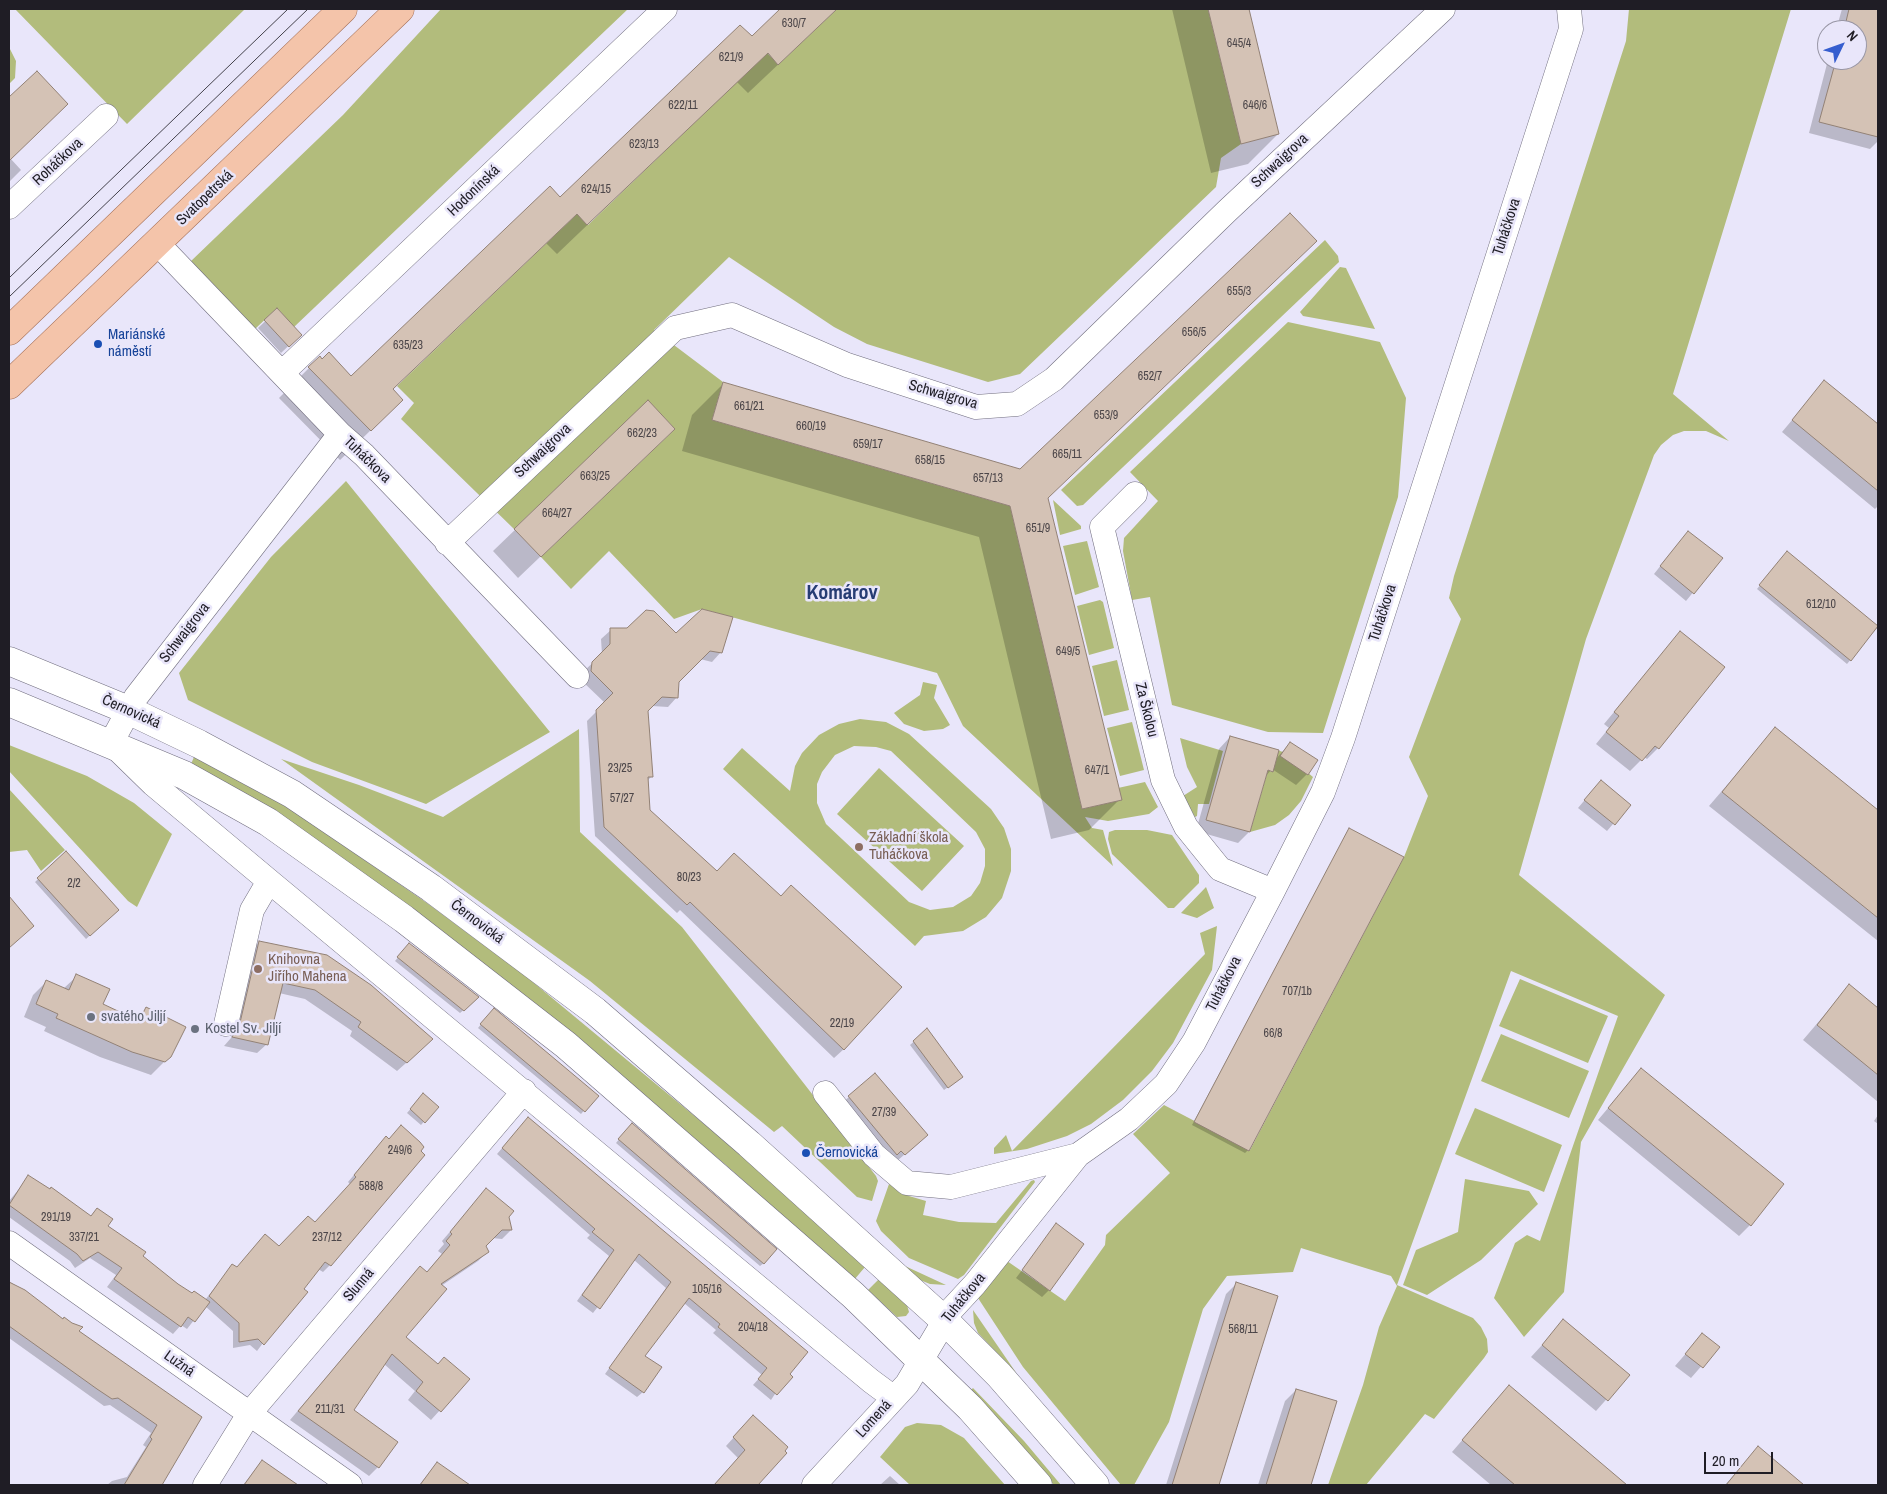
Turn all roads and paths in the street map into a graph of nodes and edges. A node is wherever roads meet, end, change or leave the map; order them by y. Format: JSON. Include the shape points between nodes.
{"nodes":[{"id":1,"x":343,"y":9,"type":"edge"},
{"id":2,"x":400,"y":9,"type":"edge"},
{"id":3,"x":665,"y":9,"type":"edge"},
{"id":4,"x":1443,"y":9,"type":"edge"},
{"id":5,"x":1569,"y":9,"type":"edge"},
{"id":6,"x":106,"y":116,"type":"dead end"},
{"id":7,"x":9,"y":207,"type":"edge"},
{"id":8,"x":158,"y":244,"type":"junction"},
{"id":9,"x":9,"y":330,"type":"edge"},
{"id":10,"x":282,"y":373,"type":"junction"},
{"id":11,"x":9,"y":385,"type":"edge"},
{"id":12,"x":340,"y":434,"type":"junction"},
{"id":13,"x":1136,"y":494,"type":"dead end"},
{"id":14,"x":447,"y":543,"type":"junction"},
{"id":15,"x":9,"y":661,"type":"edge"},
{"id":16,"x":577,"y":676,"type":"dead end"},
{"id":17,"x":9,"y":702,"type":"edge"},
{"id":18,"x":128,"y":710,"type":"junction"},
{"id":19,"x":111,"y":743,"type":"junction"},
{"id":20,"x":269,"y":881,"type":"junction"},
{"id":21,"x":1273,"y":891,"type":"junction"},
{"id":22,"x":226,"y":1024,"type":"dead end"},
{"id":23,"x":524,"y":1091,"type":"junction"},
{"id":24,"x":825,"y":1093,"type":"dead end"},
{"id":25,"x":1078,"y":1155,"type":"junction"},
{"id":26,"x":9,"y":1243,"type":"edge"},
{"id":27,"x":945,"y":1321,"type":"junction"},
{"id":28,"x":925,"y":1354,"type":"junction"},
{"id":29,"x":894,"y":1398,"type":"junction"},
{"id":30,"x":249,"y":1414,"type":"junction"},
{"id":31,"x":205,"y":1485,"type":"edge"},
{"id":32,"x":350,"y":1485,"type":"edge"},
{"id":33,"x":814,"y":1485,"type":"edge"},
{"id":34,"x":1038,"y":1485,"type":"edge"},
{"id":35,"x":1095,"y":1485,"type":"edge"}],
"edges":[{"from":1,"to":9,"type":"main road"},
{"from":2,"to":8,"type":"main road","name":"Svatopetrská"},
{"from":3,"to":10,"type":"street","name":"Hodonínská"},
{"from":4,"to":14,"type":"street","name":"Schwaigrova","via":[[1054,379],[1017,404],[976,407],[846,365],[732,315],[675,328]]},
{"from":5,"to":21,"type":"street","name":"Tuháčkova","via":[[1571,29],[1343,738],[1323,792]]},
{"from":6,"to":7,"type":"street","name":"Roháčkova"},
{"from":8,"to":10,"type":"street","name":"Tuháčkova"},
{"from":8,"to":11,"type":"main road","name":"Svatopetrská"},
{"from":10,"to":12,"type":"street","name":"Tuháčkova"},
{"from":12,"to":14,"type":"street","name":"Tuháčkova"},
{"from":12,"to":18,"type":"street","name":"Schwaigrova"},
{"from":13,"to":21,"type":"street","name":"Za Školou","via":[[1102,527],[1163,780],[1186,827],[1220,869]]},
{"from":14,"to":16,"type":"street","name":"Tuháčkova"},
{"from":15,"to":18,"type":"main road","name":"Černovická"},
{"from":17,"to":19,"type":"main road"},
{"from":18,"to":19,"type":"street","name":"Schwaigrova"},
{"from":18,"to":27,"type":"main road","name":"Černovická","via":[[292,794],[431,888],[594,1011],[749,1144]]},
{"from":19,"to":20,"type":"street","via":[[153,784]]},
{"from":19,"to":28,"type":"main road","via":[[184,775],[268,822],[404,919],[566,1044],[854,1296]]},
{"from":20,"to":22,"type":"street","via":[[252,910]]},
{"from":20,"to":23,"type":"street"},
{"from":21,"to":25,"type":"street","name":"Tuháčkova","via":[[1194,1042],[1166,1084],[1129,1119]]},
{"from":23,"to":29,"type":"street"},
{"from":23,"to":30,"type":"street","name":"Slunná"},
{"from":24,"to":25,"type":"street","name":"Tuháčkova","via":[[874,1156],[907,1183],[952,1186]]},
{"from":25,"to":27,"type":"street","name":"Tuháčkova"},
{"from":26,"to":30,"type":"street","name":"Lužná"},
{"from":27,"to":28,"type":"street","name":"Tuháčkova"},
{"from":27,"to":35,"type":"main road","name":"Černovická","via":[[999,1375]]},
{"from":28,"to":29,"type":"street","name":"Lomená","via":[[907,1384]]},
{"from":28,"to":34,"type":"main road"},
{"from":29,"to":33,"type":"street","name":"Lomená"},
{"from":30,"to":31,"type":"street","name":"Slunná"},
{"from":30,"to":32,"type":"street","name":"Lužná"}]}
